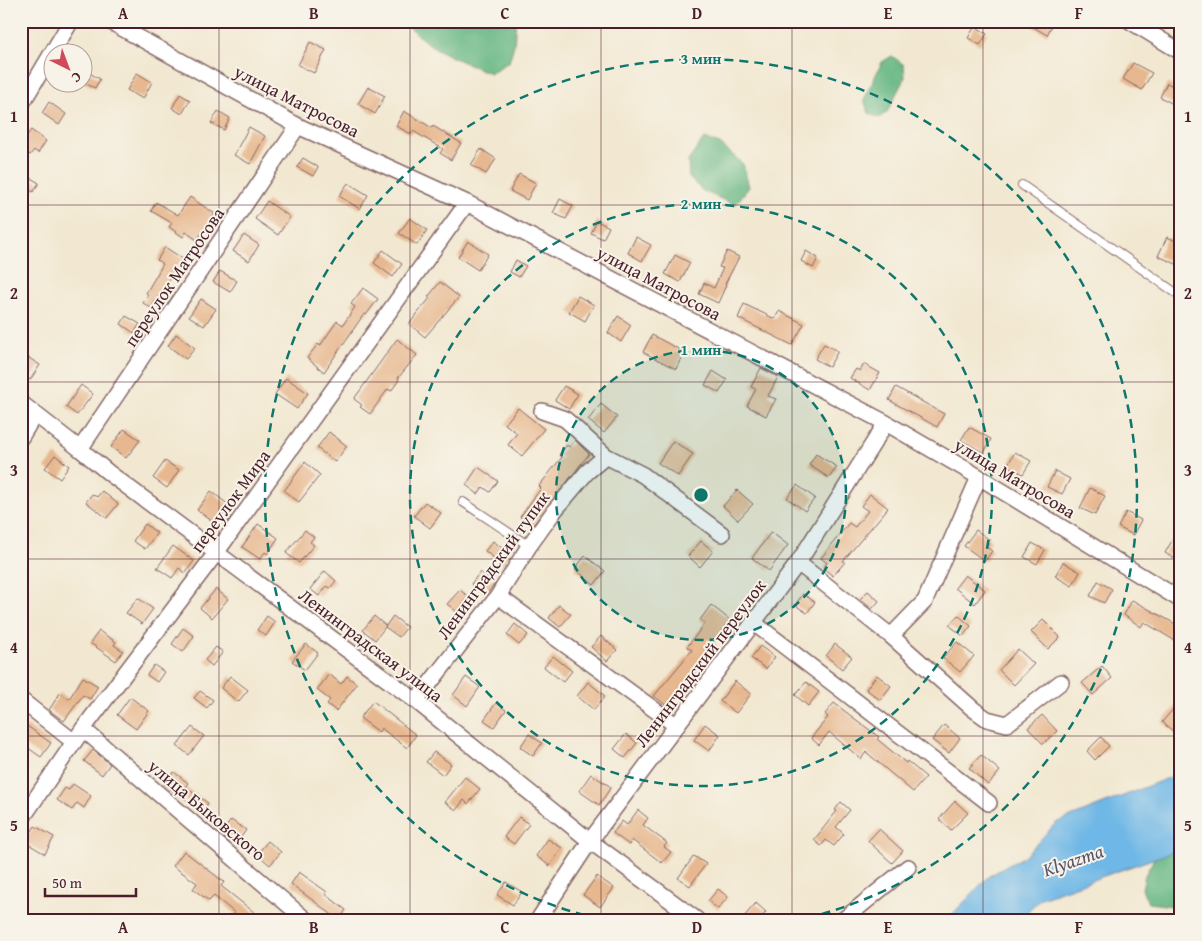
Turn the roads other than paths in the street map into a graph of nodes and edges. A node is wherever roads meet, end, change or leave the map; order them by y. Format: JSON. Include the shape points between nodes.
{"nodes":[{"id":1,"x":71,"y":21,"type":"edge"},
{"id":2,"x":109,"y":21,"type":"edge"},
{"id":3,"x":1130,"y":21,"type":"edge"},
{"id":4,"x":1181,"y":52,"type":"edge"},
{"id":5,"x":21,"y":105,"type":"edge"},
{"id":6,"x":298,"y":126,"type":"junction"},
{"id":7,"x":1022,"y":185,"type":"dead end"},
{"id":8,"x":467,"y":203,"type":"junction"},
{"id":9,"x":1181,"y":294,"type":"edge"},
{"id":10,"x":21,"y":403,"type":"edge"},
{"id":11,"x":542,"y":411,"type":"dead end"},
{"id":12,"x":36,"y":414,"type":"junction"},
{"id":13,"x":886,"y":423,"type":"junction"},
{"id":14,"x":21,"y":437,"type":"edge"},
{"id":15,"x":80,"y":448,"type":"junction"},
{"id":16,"x":606,"y":456,"type":"junction"},
{"id":17,"x":979,"y":477,"type":"junction"},
{"id":18,"x":463,"y":502,"type":"dead end"},
{"id":19,"x":722,"y":534,"type":"dead end"},
{"id":20,"x":529,"y":546,"type":"junction"},
{"id":21,"x":216,"y":553,"type":"junction"},
{"id":22,"x":798,"y":563,"type":"junction"},
{"id":23,"x":498,"y":596,"type":"junction"},
{"id":24,"x":1181,"y":600,"type":"edge"},
{"id":25,"x":754,"y":623,"type":"junction"},
{"id":26,"x":891,"y":636,"type":"junction"},
{"id":27,"x":1061,"y":682,"type":"dead end"},
{"id":28,"x":21,"y":700,"type":"edge"},
{"id":29,"x":416,"y":701,"type":"junction"},
{"id":30,"x":678,"y":726,"type":"junction"},
{"id":31,"x":83,"y":729,"type":"junction"},
{"id":32,"x":74,"y":742,"type":"junction"},
{"id":33,"x":989,"y":803,"type":"dead end"},
{"id":34,"x":21,"y":820,"type":"edge"},
{"id":35,"x":590,"y":841,"type":"junction"},
{"id":36,"x":908,"y":867,"type":"dead end"},
{"id":37,"x":306,"y":920,"type":"edge"},
{"id":38,"x":538,"y":920,"type":"edge"},
{"id":39,"x":697,"y":920,"type":"edge"},
{"id":40,"x":843,"y":920,"type":"edge"}],
"edges":[{"from":1,"to":5,"type":"street"},
{"from":2,"to":6,"type":"street","name":"улица Матросова"},
{"from":3,"to":4,"type":"street"},
{"from":6,"to":8,"type":"street","name":"улица Матросова"},
{"from":6,"to":15,"type":"street","name":"переулок Матросова"},
{"from":7,"to":9,"type":"lane"},
{"from":8,"to":13,"type":"street","name":"улица Матросова"},
{"from":8,"to":21,"type":"street","name":"переулок Мира"},
{"from":10,"to":12,"type":"street","name":"Ленинградская улица"},
{"from":11,"to":16,"type":"street","via":[[566,419]]},
{"from":12,"to":14,"type":"street"},
{"from":12,"to":15,"type":"street","name":"Ленинградская улица"},
{"from":13,"to":17,"type":"street","name":"улица Матросова"},
{"from":13,"to":22,"type":"street","name":"Ленинградский переулок"},
{"from":15,"to":21,"type":"street","name":"Ленинградская улица"},
{"from":16,"to":19,"type":"street","via":[[643,475]]},
{"from":16,"to":20,"type":"street","name":"Ленинградский тупик","via":[[587,472]]},
{"from":17,"to":24,"type":"street","name":"улица Матросова"},
{"from":17,"to":26,"type":"street","via":[[925,600]]},
{"from":18,"to":20,"type":"lane"},
{"from":20,"to":23,"type":"street","name":"Ленинградский тупик"},
{"from":21,"to":29,"type":"street","name":"Ленинградская улица"},
{"from":21,"to":31,"type":"street","name":"переулок Мира"},
{"from":22,"to":25,"type":"street","name":"Ленинградский переулок"},
{"from":22,"to":26,"type":"street"},
{"from":23,"to":29,"type":"street","name":"Ленинградский тупик"},
{"from":23,"to":30,"type":"street"},
{"from":25,"to":30,"type":"street","name":"Ленинградский переулок"},
{"from":25,"to":33,"type":"street"},
{"from":26,"to":27,"type":"street","via":[[987,719],[1007,724]]},
{"from":28,"to":32,"type":"street"},
{"from":29,"to":35,"type":"street","name":"Ленинградская улица"},
{"from":30,"to":35,"type":"street","name":"Ленинградский переулок"},
{"from":31,"to":32,"type":"street","name":"переулок Мира"},
{"from":31,"to":37,"type":"street","name":"улица Быковского"},
{"from":32,"to":34,"type":"street","name":"переулок Мира"},
{"from":35,"to":38,"type":"street","name":"Ленинградский переулок"},
{"from":35,"to":39,"type":"street","name":"Ленинградская улица"},
{"from":36,"to":40,"type":"street"}]}
